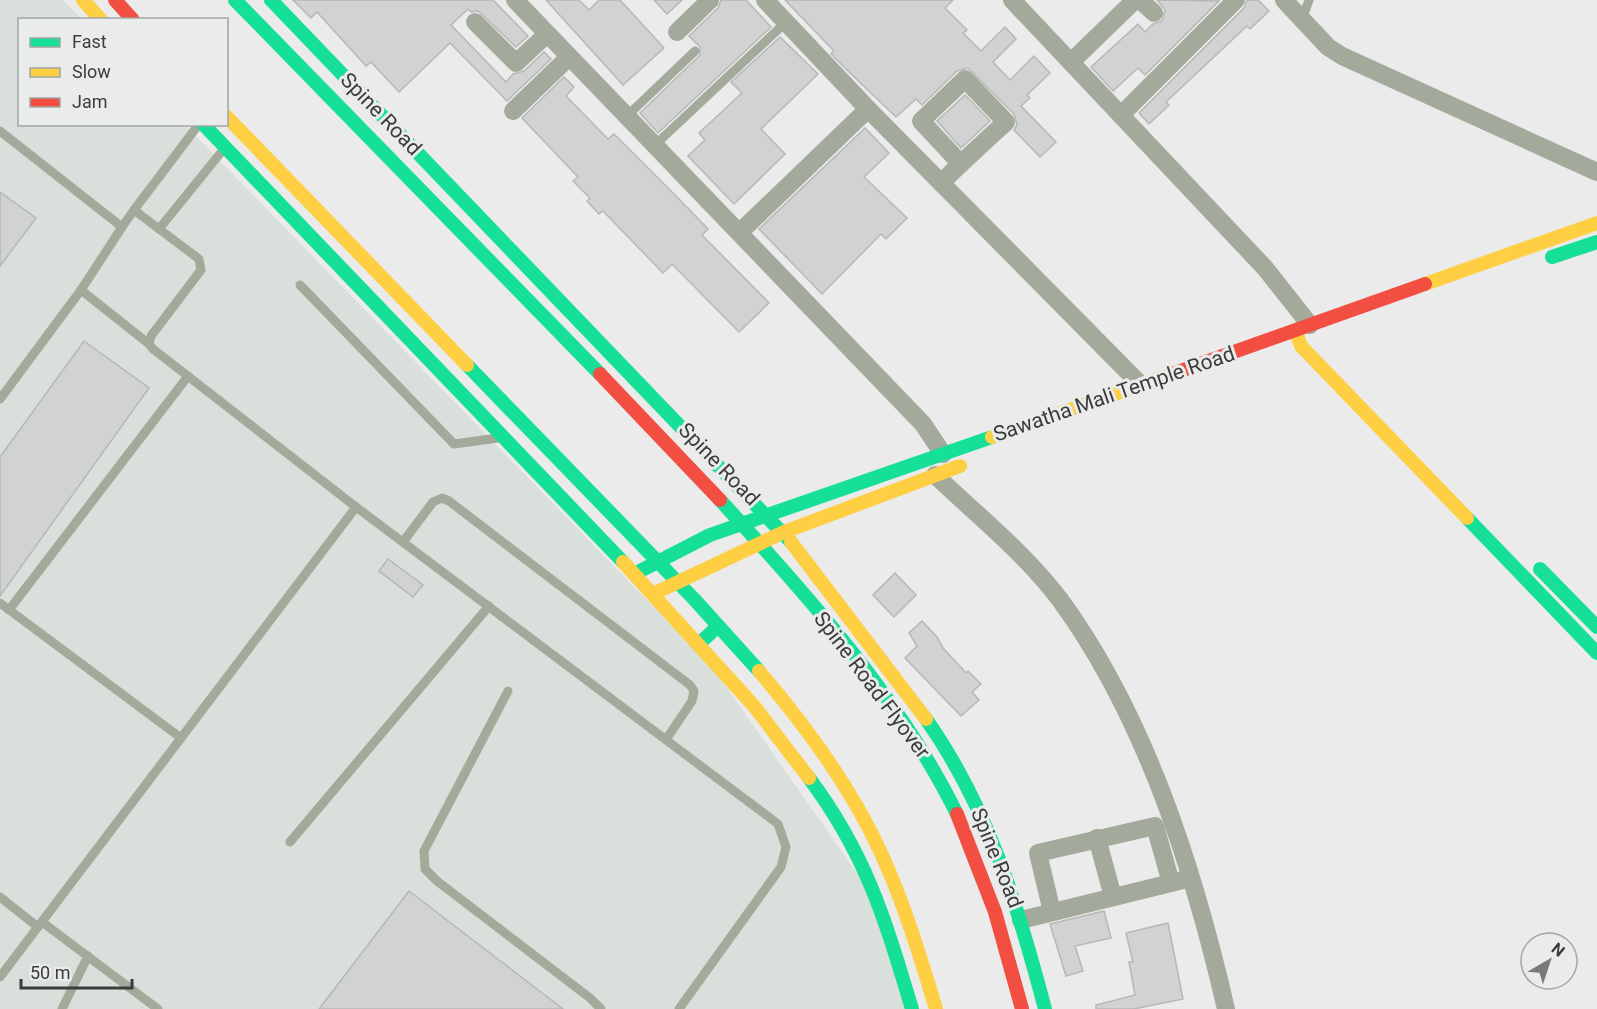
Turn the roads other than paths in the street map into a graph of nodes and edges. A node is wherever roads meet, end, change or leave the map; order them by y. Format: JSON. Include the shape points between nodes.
{"nodes":[{"id":1,"x":83,"y":0,"type":"edge"},
{"id":2,"x":115,"y":0,"type":"edge"},
{"id":3,"x":235,"y":0,"type":"edge"},
{"id":4,"x":271,"y":0,"type":"edge"},
{"id":5,"x":515,"y":0,"type":"edge"},
{"id":6,"x":710,"y":0,"type":"edge"},
{"id":7,"x":1012,"y":0,"type":"edge"},
{"id":8,"x":1135,"y":0,"type":"edge"},
{"id":9,"x":1140,"y":0,"type":"edge"},
{"id":10,"x":1236,"y":0,"type":"edge"},
{"id":11,"x":1284,"y":0,"type":"edge"},
{"id":12,"x":1309,"y":0,"type":"edge"},
{"id":13,"x":777,"y":8,"type":"edge"},
{"id":14,"x":1154,"y":13,"type":"dead end"},
{"id":15,"x":99,"y":18,"type":"edge"},
{"id":16,"x":131,"y":18,"type":"edge"},
{"id":17,"x":475,"y":22,"type":"dead end"},
{"id":18,"x":1302,"y":22,"type":"junction"},
{"id":19,"x":1094,"y":23,"type":"dead end"},
{"id":20,"x":677,"y":32,"type":"dead end"},
{"id":21,"x":547,"y":34,"type":"junction"},
{"id":22,"x":695,"y":51,"type":"dead end"},
{"id":23,"x":569,"y":57,"type":"junction"},
{"id":24,"x":1067,"y":57,"type":"junction"},
{"id":25,"x":868,"y":109,"type":"junction"},
{"id":26,"x":513,"y":111,"type":"dead end"},
{"id":27,"x":1121,"y":115,"type":"junction"},
{"id":28,"x":627,"y":116,"type":"junction"},
{"id":29,"x":228,"y":118,"type":"edge"},
{"id":30,"x":199,"y":126,"type":"edge"},
{"id":31,"x":203,"y":126,"type":"edge"},
{"id":32,"x":0,"y":131,"type":"edge"},
{"id":33,"x":655,"y":145,"type":"junction"},
{"id":34,"x":225,"y":148,"type":"junction"},
{"id":35,"x":961,"y":164,"type":"junction"},
{"id":36,"x":1597,"y":172,"type":"edge"},
{"id":37,"x":941,"y":183,"type":"junction"},
{"id":38,"x":134,"y":210,"type":"junction"},
{"id":39,"x":1597,"y":223,"type":"edge"},
{"id":40,"x":122,"y":227,"type":"junction"},
{"id":41,"x":159,"y":229,"type":"junction"},
{"id":42,"x":740,"y":232,"type":"junction"},
{"id":43,"x":1597,"y":242,"type":"edge"},
{"id":44,"x":1541,"y":261,"type":"dead end"},
{"id":45,"x":300,"y":285,"type":"dead end"},
{"id":46,"x":81,"y":290,"type":"junction"},
{"id":47,"x":1308,"y":332,"type":"junction"},
{"id":48,"x":149,"y":344,"type":"junction"},
{"id":49,"x":188,"y":376,"type":"junction"},
{"id":50,"x":1141,"y":385,"type":"junction"},
{"id":51,"x":0,"y":399,"type":"edge"},
{"id":52,"x":504,"y":437,"type":"junction"},
{"id":53,"x":943,"y":454,"type":"junction"},
{"id":54,"x":969,"y":464,"type":"dead end"},
{"id":55,"x":935,"y":475,"type":"junction"},
{"id":56,"x":356,"y":507,"type":"junction"},
{"id":57,"x":767,"y":514,"type":"junction"},
{"id":58,"x":741,"y":523,"type":"junction"},
{"id":59,"x":784,"y":532,"type":"junction"},
{"id":60,"x":403,"y":542,"type":"junction"},
{"id":61,"x":759,"y":543,"type":"junction"},
{"id":62,"x":1530,"y":559,"type":"dead end"},
{"id":63,"x":657,"y":561,"type":"junction"},
{"id":64,"x":634,"y":574,"type":"junction"},
{"id":65,"x":676,"y":581,"type":"junction"},
{"id":66,"x":652,"y":594,"type":"junction"},
{"id":67,"x":0,"y":603,"type":"edge"},
{"id":68,"x":489,"y":606,"type":"junction"},
{"id":69,"x":9,"y":610,"type":"junction"},
{"id":70,"x":718,"y":626,"type":"junction"},
{"id":71,"x":1597,"y":627,"type":"edge"},
{"id":72,"x":699,"y":644,"type":"junction"},
{"id":73,"x":1597,"y":653,"type":"edge"},
{"id":74,"x":508,"y":691,"type":"dead end"},
{"id":75,"x":181,"y":738,"type":"junction"},
{"id":76,"x":667,"y":738,"type":"junction"},
{"id":77,"x":1097,"y":838,"type":"junction"},
{"id":78,"x":290,"y":842,"type":"dead end"},
{"id":79,"x":1191,"y":878,"type":"junction"},
{"id":80,"x":1171,"y":883,"type":"junction"},
{"id":81,"x":0,"y":897,"type":"edge"},
{"id":82,"x":1113,"y":897,"type":"junction"},
{"id":83,"x":1052,"y":912,"type":"junction"},
{"id":84,"x":1022,"y":920,"type":"junction"},
{"id":85,"x":40,"y":924,"type":"junction"},
{"id":86,"x":88,"y":956,"type":"junction"},
{"id":87,"x":0,"y":977,"type":"edge"},
{"id":88,"x":62,"y":1009,"type":"edge"},
{"id":89,"x":158,"y":1009,"type":"edge"},
{"id":90,"x":601,"y":1009,"type":"edge"},
{"id":91,"x":679,"y":1009,"type":"edge"},
{"id":92,"x":912,"y":1009,"type":"edge"},
{"id":93,"x":936,"y":1009,"type":"edge"},
{"id":94,"x":1022,"y":1009,"type":"edge"},
{"id":95,"x":1045,"y":1009,"type":"edge"},
{"id":96,"x":1226,"y":1009,"type":"edge"}],
"edges":[{"from":1,"to":15,"type":"street"},
{"from":2,"to":16,"type":"street"},
{"from":3,"to":58,"type":"street","name":"Spine Road"},
{"from":4,"to":57,"type":"street","name":"Spine Road"},
{"from":5,"to":21,"type":"street"},
{"from":6,"to":20,"type":"street"},
{"from":7,"to":24,"type":"street"},
{"from":8,"to":24,"type":"street"},
{"from":9,"to":14,"type":"street"},
{"from":10,"to":27,"type":"street"},
{"from":11,"to":18,"type":"street"},
{"from":12,"to":18,"type":"lane"},
{"from":13,"to":25,"type":"street"},
{"from":13,"to":33,"type":"lane"},
{"from":17,"to":21,"type":"street","via":[[516,63]]},
{"from":18,"to":36,"type":"street","via":[[1342,56]]},
{"from":19,"to":24,"type":"street"},
{"from":21,"to":23,"type":"street"},
{"from":22,"to":28,"type":"lane"},
{"from":23,"to":26,"type":"street"},
{"from":23,"to":28,"type":"street"},
{"from":24,"to":27,"type":"street"},
{"from":25,"to":37,"type":"street"},
{"from":25,"to":42,"type":"street"},
{"from":27,"to":47,"type":"street","via":[[1265,268]]},
{"from":28,"to":33,"type":"street"},
{"from":29,"to":63,"type":"street"},
{"from":30,"to":38,"type":"lane"},
{"from":31,"to":34,"type":"street"},
{"from":32,"to":40,"type":"lane"},
{"from":33,"to":42,"type":"street"},
{"from":34,"to":41,"type":"lane"},
{"from":34,"to":52,"type":"street"},
{"from":35,"to":35,"type":"street","via":[[1006,122],[965,79],[921,121]]},
{"from":35,"to":37,"type":"street"},
{"from":37,"to":50,"type":"street"},
{"from":38,"to":40,"type":"lane"},
{"from":38,"to":41,"type":"lane"},
{"from":39,"to":47,"type":"street","name":"Sawatha Mali Temple Road"},
{"from":40,"to":46,"type":"lane"},
{"from":41,"to":48,"type":"lane","via":[[202,264]]},
{"from":42,"to":53,"type":"street","via":[[923,424]]},
{"from":43,"to":44,"type":"street"},
{"from":45,"to":52,"type":"lane","via":[[454,444]]},
{"from":46,"to":48,"type":"lane"},
{"from":46,"to":51,"type":"lane"},
{"from":47,"to":50,"type":"street","name":"Sawatha Mali Temple Road"},
{"from":47,"to":73,"type":"street","name":"Sawatha Mali Temple Road","via":[[1296,348]]},
{"from":48,"to":49,"type":"lane"},
{"from":49,"to":56,"type":"lane"},
{"from":49,"to":69,"type":"lane"},
{"from":50,"to":53,"type":"street","name":"Sawatha Mali Temple Road"},
{"from":52,"to":64,"type":"street"},
{"from":53,"to":57,"type":"street","name":"Sawatha Mali Temple Road"},
{"from":54,"to":55,"type":"street"},
{"from":55,"to":59,"type":"street"},
{"from":55,"to":79,"type":"street","via":[[1025,560],[1088,640],[1142,747]]},
{"from":56,"to":60,"type":"lane"},
{"from":56,"to":75,"type":"lane"},
{"from":57,"to":58,"type":"street","name":"Sawatha Mali Temple Road"},
{"from":57,"to":59,"type":"street","name":"Spine Road"},
{"from":58,"to":61,"type":"street","name":"Spine Road"},
{"from":58,"to":63,"type":"street","name":"Sawatha Mali Temple Road"},
{"from":59,"to":61,"type":"street"},
{"from":59,"to":84,"type":"street","name":"Spine Road","via":[[921,708],[949,751],[986,824]]},
{"from":60,"to":68,"type":"lane"},
{"from":60,"to":76,"type":"lane","via":[[432,502],[442,498],[449,501],[690,685],[694,691],[692,701]]},
{"from":61,"to":65,"type":"street"},
{"from":61,"to":94,"type":"street","name":"Spine Road Flyover","via":[[853,657],[924,754],[966,833],[999,921]]},
{"from":62,"to":71,"type":"street"},
{"from":63,"to":64,"type":"street","name":"Sawatha Mali Temple Road"},
{"from":63,"to":65,"type":"street"},
{"from":64,"to":66,"type":"street"},
{"from":65,"to":66,"type":"street"},
{"from":65,"to":70,"type":"street"},
{"from":66,"to":72,"type":"street"},
{"from":67,"to":69,"type":"lane"},
{"from":68,"to":76,"type":"lane"},
{"from":68,"to":78,"type":"lane"},
{"from":69,"to":75,"type":"lane"},
{"from":70,"to":72,"type":"street"},
{"from":70,"to":93,"type":"street","via":[[816,745],[856,804],[889,868]]},
{"from":72,"to":92,"type":"street","via":[[754,705],[836,814],[883,911]]},
{"from":74,"to":90,"type":"lane","via":[[424,851],[425,868]]},
{"from":75,"to":85,"type":"lane"},
{"from":76,"to":91,"type":"lane","via":[[778,824],[786,847],[781,867]]},
{"from":77,"to":80,"type":"street","via":[[1155,826]]},
{"from":77,"to":82,"type":"street"},
{"from":77,"to":83,"type":"street","via":[[1038,853]]},
{"from":79,"to":80,"type":"street"},
{"from":79,"to":96,"type":"street"},
{"from":80,"to":82,"type":"street"},
{"from":81,"to":85,"type":"lane"},
{"from":82,"to":83,"type":"street"},
{"from":83,"to":84,"type":"street"},
{"from":84,"to":95,"type":"street","name":"Spine Road"},
{"from":85,"to":86,"type":"lane"},
{"from":85,"to":87,"type":"lane"},
{"from":86,"to":88,"type":"lane"},
{"from":86,"to":89,"type":"lane"}]}
